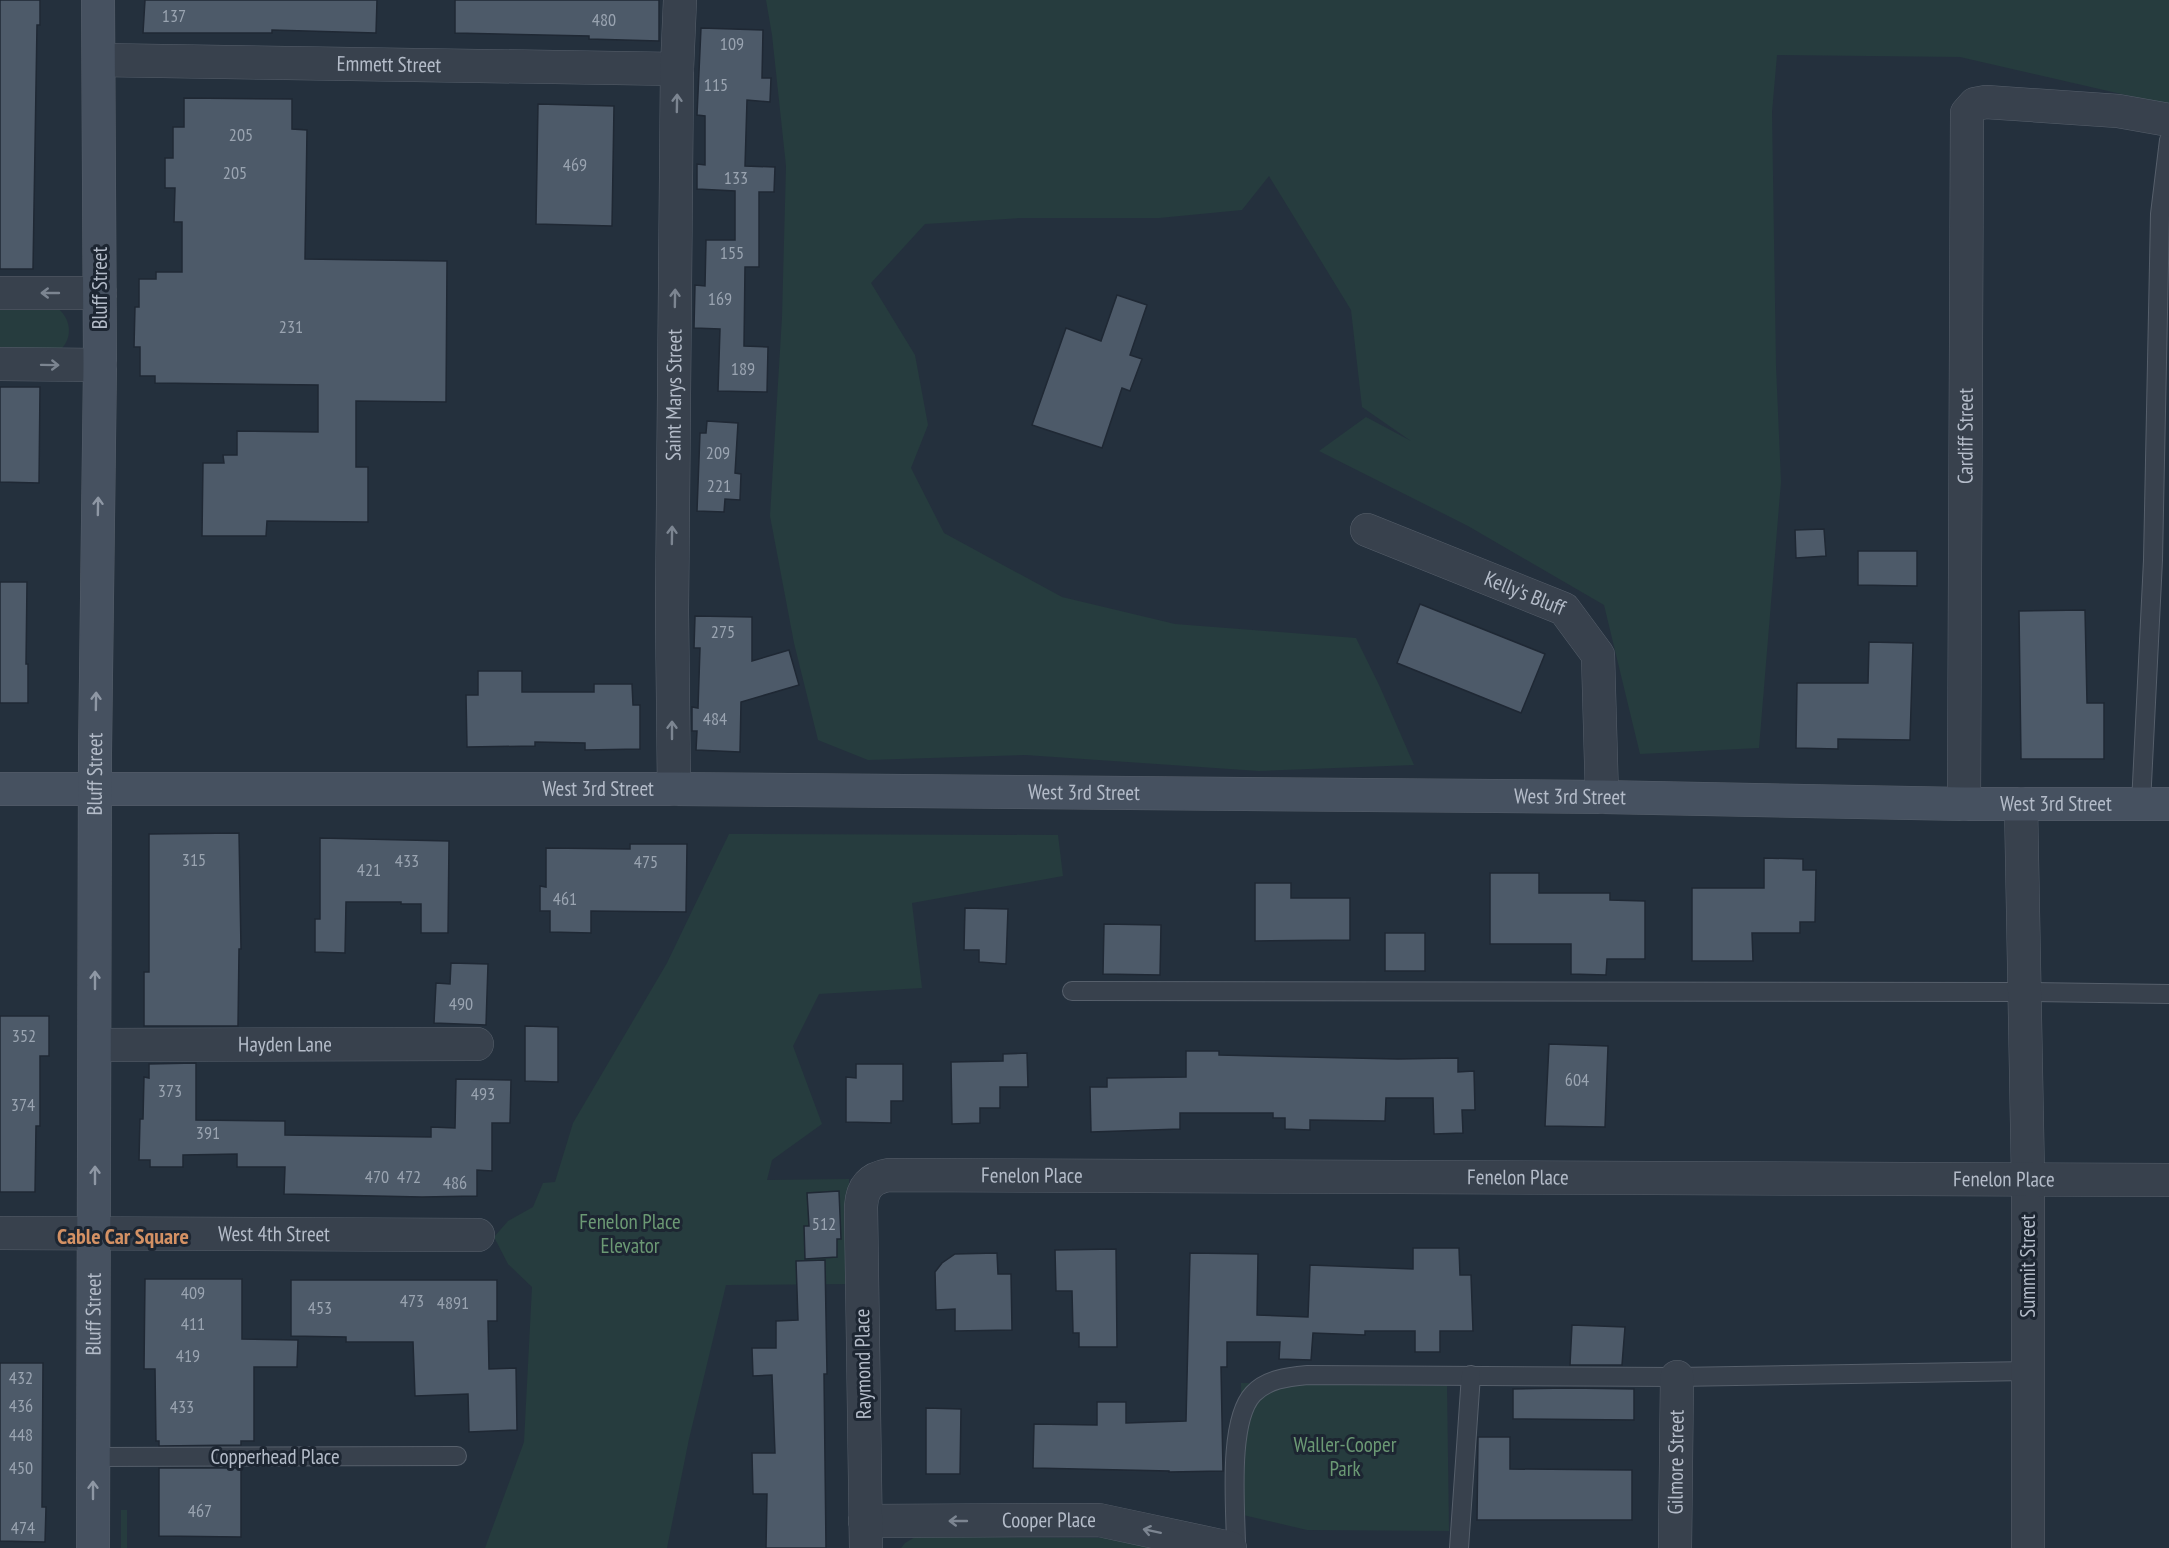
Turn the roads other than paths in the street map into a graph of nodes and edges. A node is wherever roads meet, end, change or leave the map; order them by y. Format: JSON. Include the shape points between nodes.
{"nodes":[{"id":1,"x":98,"y":0,"type":"edge"},
{"id":2,"x":680,"y":0,"type":"edge"},
{"id":3,"x":99,"y":60,"type":"junction"},
{"id":4,"x":677,"y":69,"type":"junction"},
{"id":5,"x":2169,"y":120,"type":"edge"},
{"id":6,"x":2169,"y":140,"type":"edge"},
{"id":7,"x":0,"y":293,"type":"edge"},
{"id":8,"x":100,"y":293,"type":"junction"},
{"id":9,"x":0,"y":364,"type":"edge"},
{"id":10,"x":100,"y":365,"type":"junction"},
{"id":11,"x":1367,"y":530,"type":"dead end"},
{"id":12,"x":0,"y":789,"type":"edge"},
{"id":13,"x":95,"y":789,"type":"junction"},
{"id":14,"x":674,"y":789,"type":"junction"},
{"id":15,"x":1602,"y":796,"type":"junction"},
{"id":16,"x":1964,"y":804,"type":"junction"},
{"id":17,"x":2021,"y":804,"type":"junction"},
{"id":18,"x":2155,"y":804,"type":"edge"},
{"id":19,"x":1072,"y":990,"type":"dead end"},
{"id":20,"x":2025,"y":992,"type":"junction"},
{"id":21,"x":2169,"y":994,"type":"edge"},
{"id":22,"x":477,"y":1044,"type":"dead end"},
{"id":23,"x":95,"y":1045,"type":"junction"},
{"id":24,"x":2028,"y":1178,"type":"junction"},
{"id":25,"x":2169,"y":1180,"type":"edge"},
{"id":26,"x":869,"y":1182,"type":"joint"},
{"id":27,"x":0,"y":1233,"type":"edge"},
{"id":28,"x":95,"y":1233,"type":"junction"},
{"id":29,"x":478,"y":1236,"type":"dead end"},
{"id":30,"x":2028,"y":1371,"type":"junction"},
{"id":31,"x":1471,"y":1376,"type":"junction"},
{"id":32,"x":1677,"y":1377,"type":"junction"},
{"id":33,"x":457,"y":1456,"type":"dead end"},
{"id":34,"x":94,"y":1457,"type":"junction"},
{"id":35,"x":865,"y":1534,"type":"edge"},
{"id":36,"x":93,"y":1548,"type":"edge"},
{"id":37,"x":1230,"y":1548,"type":"edge"},
{"id":38,"x":1236,"y":1548,"type":"edge"},
{"id":39,"x":1459,"y":1548,"type":"edge"},
{"id":40,"x":1675,"y":1548,"type":"edge"},
{"id":41,"x":2028,"y":1548,"type":"edge"}],
"edges":[{"from":1,"to":3,"type":"street","name":"Bluff Street"},
{"from":2,"to":4,"type":"street","name":"Saint Marys Street"},
{"from":3,"to":4,"type":"street","name":"Emmett Street"},
{"from":3,"to":8,"type":"street","name":"Bluff Street"},
{"from":14,"to":4,"type":"street","name":"Saint Marys Street","one_way":true},
{"from":5,"to":16,"type":"street","name":"Cardiff Street","via":[[2118,111],[1986,102],[1976,104],[1967,113]]},
{"from":6,"to":18,"type":"lane","via":[[2160,214],[2153,560]]},
{"from":8,"to":7,"type":"street","one_way":true},
{"from":8,"to":10,"type":"street","name":"Bluff Street"},
{"from":9,"to":10,"type":"street","one_way":true},
{"from":13,"to":10,"type":"street","name":"Bluff Street","one_way":true},
{"from":11,"to":15,"type":"street","name":"Kelly's Bluff","via":[[1564,609],[1598,655]]},
{"from":12,"to":13,"type":"street","name":"West 3rd Street"},
{"from":13,"to":14,"type":"street","name":"West 3rd Street"},
{"from":23,"to":13,"type":"street","name":"Bluff Street","one_way":true},
{"from":14,"to":15,"type":"street","name":"West 3rd Street"},
{"from":15,"to":16,"type":"street","name":"West 3rd Street"},
{"from":16,"to":17,"type":"street","name":"West 3rd Street"},
{"from":17,"to":18,"type":"street","name":"West 3rd Street"},
{"from":17,"to":20,"type":"street","name":"Summit Street"},
{"from":19,"to":20,"type":"lane"},
{"from":20,"to":21,"type":"lane"},
{"from":20,"to":24,"type":"street","name":"Summit Street"},
{"from":22,"to":23,"type":"street","name":"Hayden Lane"},
{"from":28,"to":23,"type":"street","name":"Bluff Street","one_way":true},
{"from":24,"to":25,"type":"street","name":"Fenelon Place"},
{"from":24,"to":26,"type":"street","name":"Fenelon Place","via":[[889,1174]]},
{"from":24,"to":30,"type":"street","name":"Summit Street"},
{"from":26,"to":35,"type":"street","name":"Raymond Place","via":[[861,1207]]},
{"from":27,"to":28,"type":"street","name":"West 4th Street"},
{"from":28,"to":29,"type":"street","name":"West 4th Street"},
{"from":28,"to":34,"type":"street","name":"Bluff Street"},
{"from":30,"to":32,"type":"lane"},
{"from":30,"to":41,"type":"street","name":"Summit Street"},
{"from":31,"to":32,"type":"lane"},
{"from":31,"to":38,"type":"lane","via":[[1308,1375],[1275,1379],[1253,1393],[1243,1408],[1237,1430]]},
{"from":31,"to":39,"type":"lane"},
{"from":32,"to":40,"type":"street","name":"Gilmore Street"},
{"from":33,"to":34,"type":"lane","name":"Copperhead Place"},
{"from":36,"to":34,"type":"street","name":"Bluff Street","one_way":true},
{"from":37,"to":35,"type":"street","name":"Cooper Place","one_way":true,"via":[[1099,1520]]}]}
